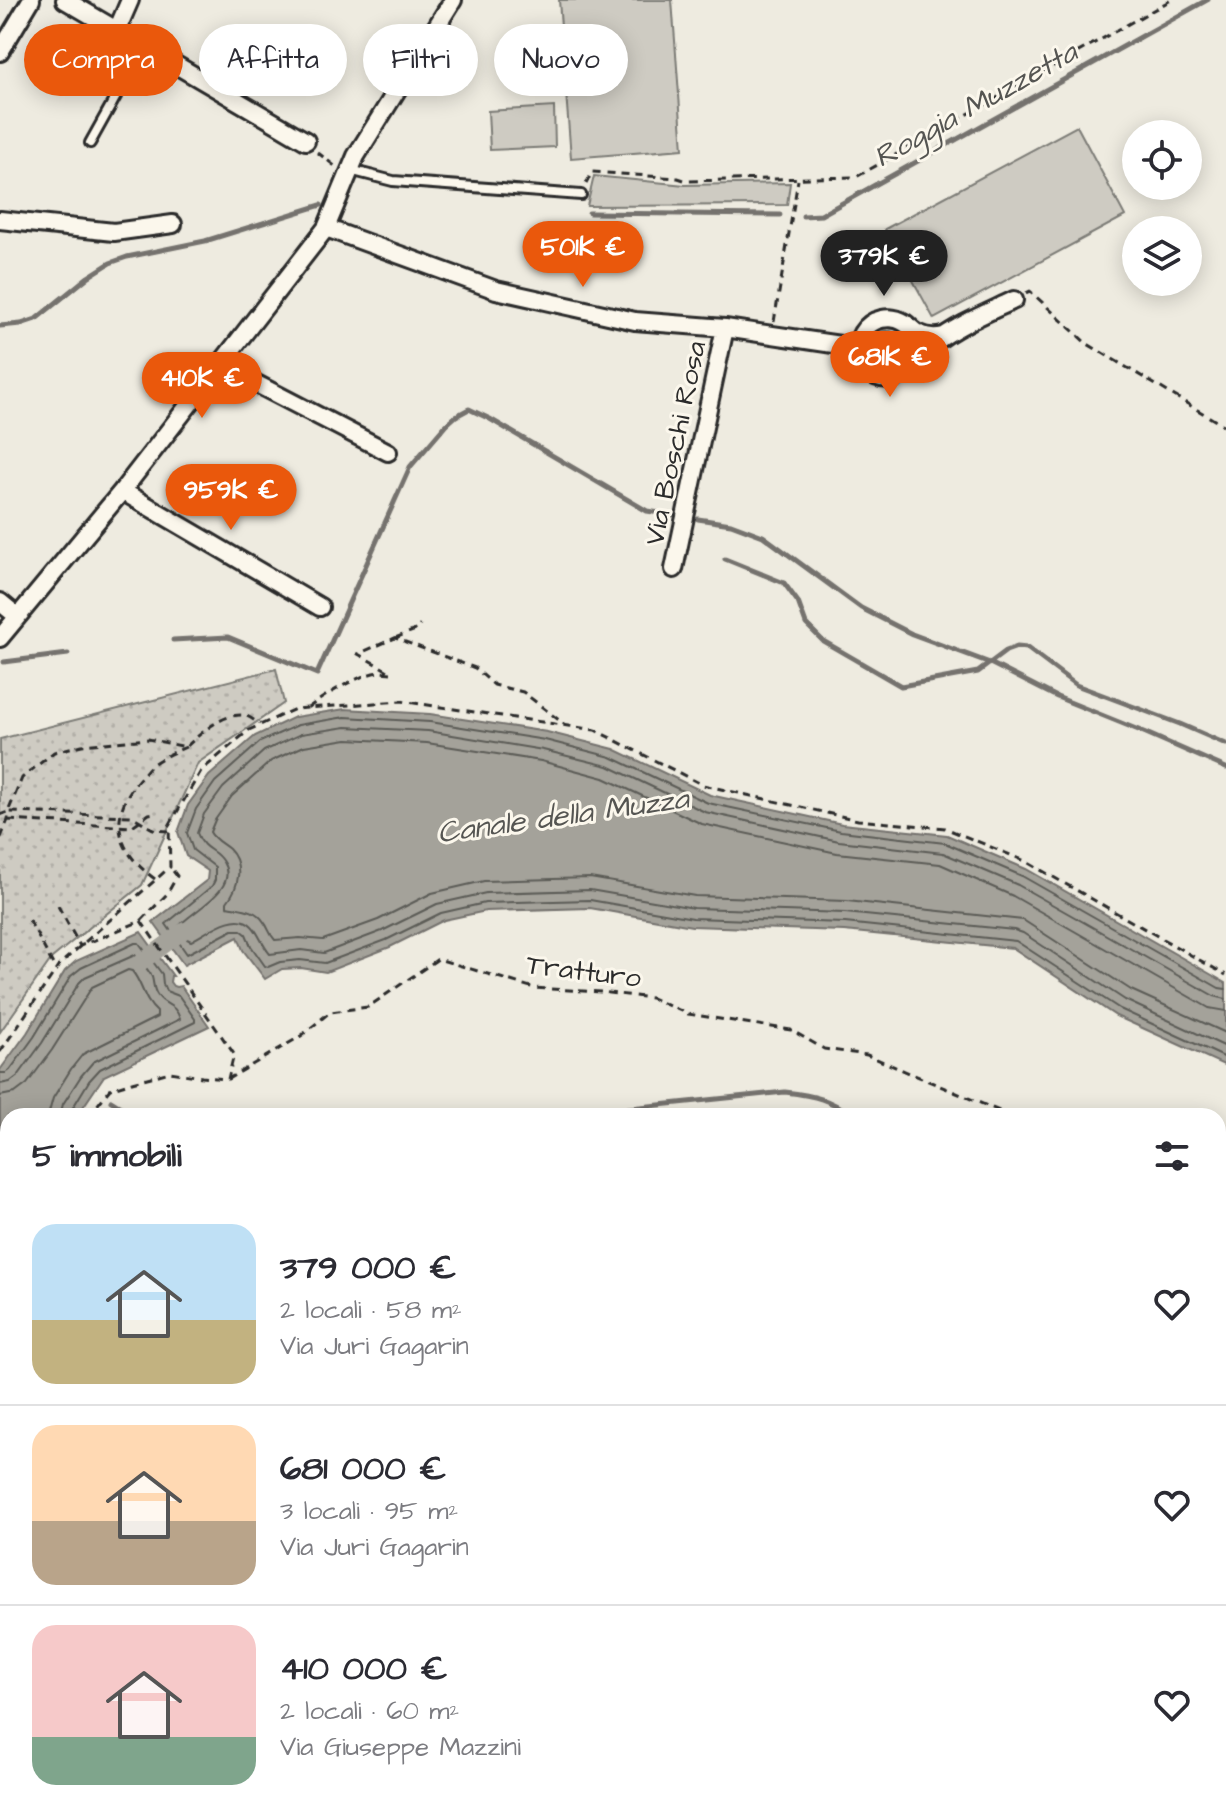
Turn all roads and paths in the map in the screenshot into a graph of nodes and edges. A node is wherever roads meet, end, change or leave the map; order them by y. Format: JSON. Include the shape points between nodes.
{"nodes":[{"id":1,"x":31,"y":0,"type":"edge"},
{"id":2,"x":65,"y":0,"type":"edge"},
{"id":3,"x":130,"y":0,"type":"edge"},
{"id":4,"x":453,"y":0,"type":"edge"},
{"id":5,"x":1171,"y":0,"type":"edge"},
{"id":6,"x":107,"y":24,"type":"edge"},
{"id":7,"x":120,"y":24,"type":"edge"},
{"id":8,"x":0,"y":52,"type":"edge"},
{"id":9,"x":183,"y":69,"type":"edge"},
{"id":10,"x":116,"y":96,"type":"edge"},
{"id":11,"x":306,"y":141,"type":"joint"},
{"id":12,"x":90,"y":143,"type":"dead end"},
{"id":13,"x":350,"y":170,"type":"junction"},
{"id":14,"x":798,"y":180,"type":"junction"},
{"id":15,"x":581,"y":195,"type":"joint"},
{"id":16,"x":0,"y":220,"type":"edge"},
{"id":17,"x":173,"y":224,"type":"dead end"},
{"id":18,"x":326,"y":228,"type":"junction"},
{"id":19,"x":1014,"y":300,"type":"joint"},
{"id":20,"x":725,"y":328,"type":"junction"},
{"id":21,"x":913,"y":331,"type":"junction"},
{"id":22,"x":771,"y":335,"type":"junction"},
{"id":23,"x":861,"y":335,"type":"junction"},
{"id":24,"x":944,"y":336,"type":"junction"},
{"id":25,"x":840,"y":345,"type":"junction"},
{"id":26,"x":858,"y":354,"type":"junction"},
{"id":27,"x":916,"y":361,"type":"junction"},
{"id":28,"x":220,"y":365,"type":"junction"},
{"id":29,"x":1226,"y":427,"type":"edge"},
{"id":30,"x":388,"y":452,"type":"dead end"},
{"id":31,"x":122,"y":491,"type":"junction"},
{"id":32,"x":674,"y":569,"type":"dead end"},
{"id":33,"x":0,"y":602,"type":"edge"},
{"id":34,"x":320,"y":607,"type":"dead end"},
{"id":35,"x":17,"y":616,"type":"junction"},
{"id":36,"x":420,"y":625,"type":"dead end"},
{"id":37,"x":0,"y":638,"type":"edge"},
{"id":38,"x":395,"y":638,"type":"junction"},
{"id":39,"x":308,"y":708,"type":"junction"},
{"id":40,"x":260,"y":724,"type":"junction"},
{"id":41,"x":567,"y":726,"type":"junction"},
{"id":42,"x":186,"y":747,"type":"junction"},
{"id":43,"x":8,"y":812,"type":"junction"},
{"id":44,"x":155,"y":813,"type":"dead end"},
{"id":45,"x":0,"y":815,"type":"edge"},
{"id":46,"x":119,"y":816,"type":"junction"},
{"id":47,"x":8,"y":820,"type":"junction"},
{"id":48,"x":141,"y":821,"type":"junction"},
{"id":49,"x":119,"y":826,"type":"junction"},
{"id":50,"x":169,"y":831,"type":"junction"},
{"id":51,"x":0,"y":840,"type":"edge"},
{"id":52,"x":170,"y":867,"type":"junction"},
{"id":53,"x":156,"y":880,"type":"junction"},
{"id":54,"x":58,"y":906,"type":"dead end"},
{"id":55,"x":29,"y":920,"type":"dead end"},
{"id":56,"x":141,"y":921,"type":"junction"},
{"id":57,"x":80,"y":946,"type":"junction"},
{"id":58,"x":56,"y":970,"type":"junction"},
{"id":59,"x":1226,"y":975,"type":"edge"},
{"id":60,"x":0,"y":1052,"type":"edge"},
{"id":61,"x":228,"y":1079,"type":"junction"},
{"id":62,"x":95,"y":1108,"type":"edge"},
{"id":63,"x":992,"y":1108,"type":"edge"}],
"edges":[{"from":1,"to":8,"type":"street"},
{"from":2,"to":6,"type":"street"},
{"from":3,"to":7,"type":"street"},
{"from":4,"to":13,"type":"street"},
{"from":5,"to":14,"type":"path","via":[[856,177]]},
{"from":9,"to":11,"type":"street"},
{"from":10,"to":12,"type":"lane"},
{"from":11,"to":13,"type":"path","via":[[336,167]]},
{"from":13,"to":15,"type":"lane","via":[[393,181]]},
{"from":13,"to":18,"type":"street"},
{"from":14,"to":15,"type":"path","via":[[687,181],[592,172]]},
{"from":14,"to":22,"type":"path"},
{"from":16,"to":17,"type":"street","via":[[114,232]]},
{"from":18,"to":20,"type":"street","via":[[496,290],[635,321]]},
{"from":18,"to":28,"type":"street"},
{"from":19,"to":24,"type":"street"},
{"from":19,"to":29,"type":"path","via":[[1030,291],[1086,343]]},
{"from":20,"to":22,"type":"street"},
{"from":20,"to":32,"type":"street","name":"Via Boschi Rosa"},
{"from":21,"to":23,"type":"street","via":[[886,318],[867,326]]},
{"from":21,"to":24,"type":"street"},
{"from":21,"to":27,"type":"street"},
{"from":22,"to":25,"type":"street"},
{"from":23,"to":25,"type":"street"},
{"from":23,"to":26,"type":"street"},
{"from":24,"to":27,"type":"street"},
{"from":25,"to":26,"type":"street"},
{"from":26,"to":27,"type":"street","via":[[867,371],[884,379],[903,375]]},
{"from":28,"to":30,"type":"street"},
{"from":28,"to":31,"type":"street"},
{"from":31,"to":34,"type":"street"},
{"from":31,"to":35,"type":"street"},
{"from":33,"to":35,"type":"street"},
{"from":35,"to":37,"type":"street"},
{"from":36,"to":38,"type":"path"},
{"from":38,"to":39,"type":"path","via":[[358,654],[392,673],[367,676]]},
{"from":38,"to":41,"type":"path","via":[[475,668],[494,685],[523,692]]},
{"from":39,"to":40,"type":"path"},
{"from":39,"to":41,"type":"path","via":[[401,701]]},
{"from":40,"to":42,"type":"path","via":[[245,715],[229,717]]},
{"from":40,"to":50,"type":"path","via":[[201,771]]},
{"from":41,"to":59,"type":"path","via":[[595,730],[703,785],[858,820],[945,828],[1025,861]]},
{"from":42,"to":43,"type":"path","via":[[148,739],[54,752],[22,778]]},
{"from":42,"to":46,"type":"path","via":[[152,764],[132,788]]},
{"from":43,"to":45,"type":"path"},
{"from":43,"to":46,"type":"path"},
{"from":43,"to":47,"type":"path"},
{"from":44,"to":48,"type":"path"},
{"from":46,"to":48,"type":"path"},
{"from":46,"to":49,"type":"path"},
{"from":47,"to":49,"type":"path"},
{"from":47,"to":51,"type":"path"},
{"from":48,"to":49,"type":"path"},
{"from":48,"to":50,"type":"path","via":[[156,831]]},
{"from":49,"to":53,"type":"path","via":[[127,852]]},
{"from":50,"to":52,"type":"path"},
{"from":52,"to":53,"type":"path"},
{"from":52,"to":56,"type":"path","via":[[177,876]]},
{"from":53,"to":57,"type":"path"},
{"from":54,"to":57,"type":"path"},
{"from":55,"to":58,"type":"path"},
{"from":56,"to":57,"type":"path"},
{"from":56,"to":61,"type":"path","via":[[234,1054]]},
{"from":57,"to":58,"type":"path"},
{"from":58,"to":60,"type":"path"},
{"from":61,"to":62,"type":"path","via":[[170,1072],[110,1089]]},
{"from":61,"to":63,"type":"path","name":"Tratturo","via":[[301,1036],[330,1012],[368,1007],[438,959],[534,988],[651,998],[688,1014],[791,1030],[824,1049],[867,1055]]}]}
